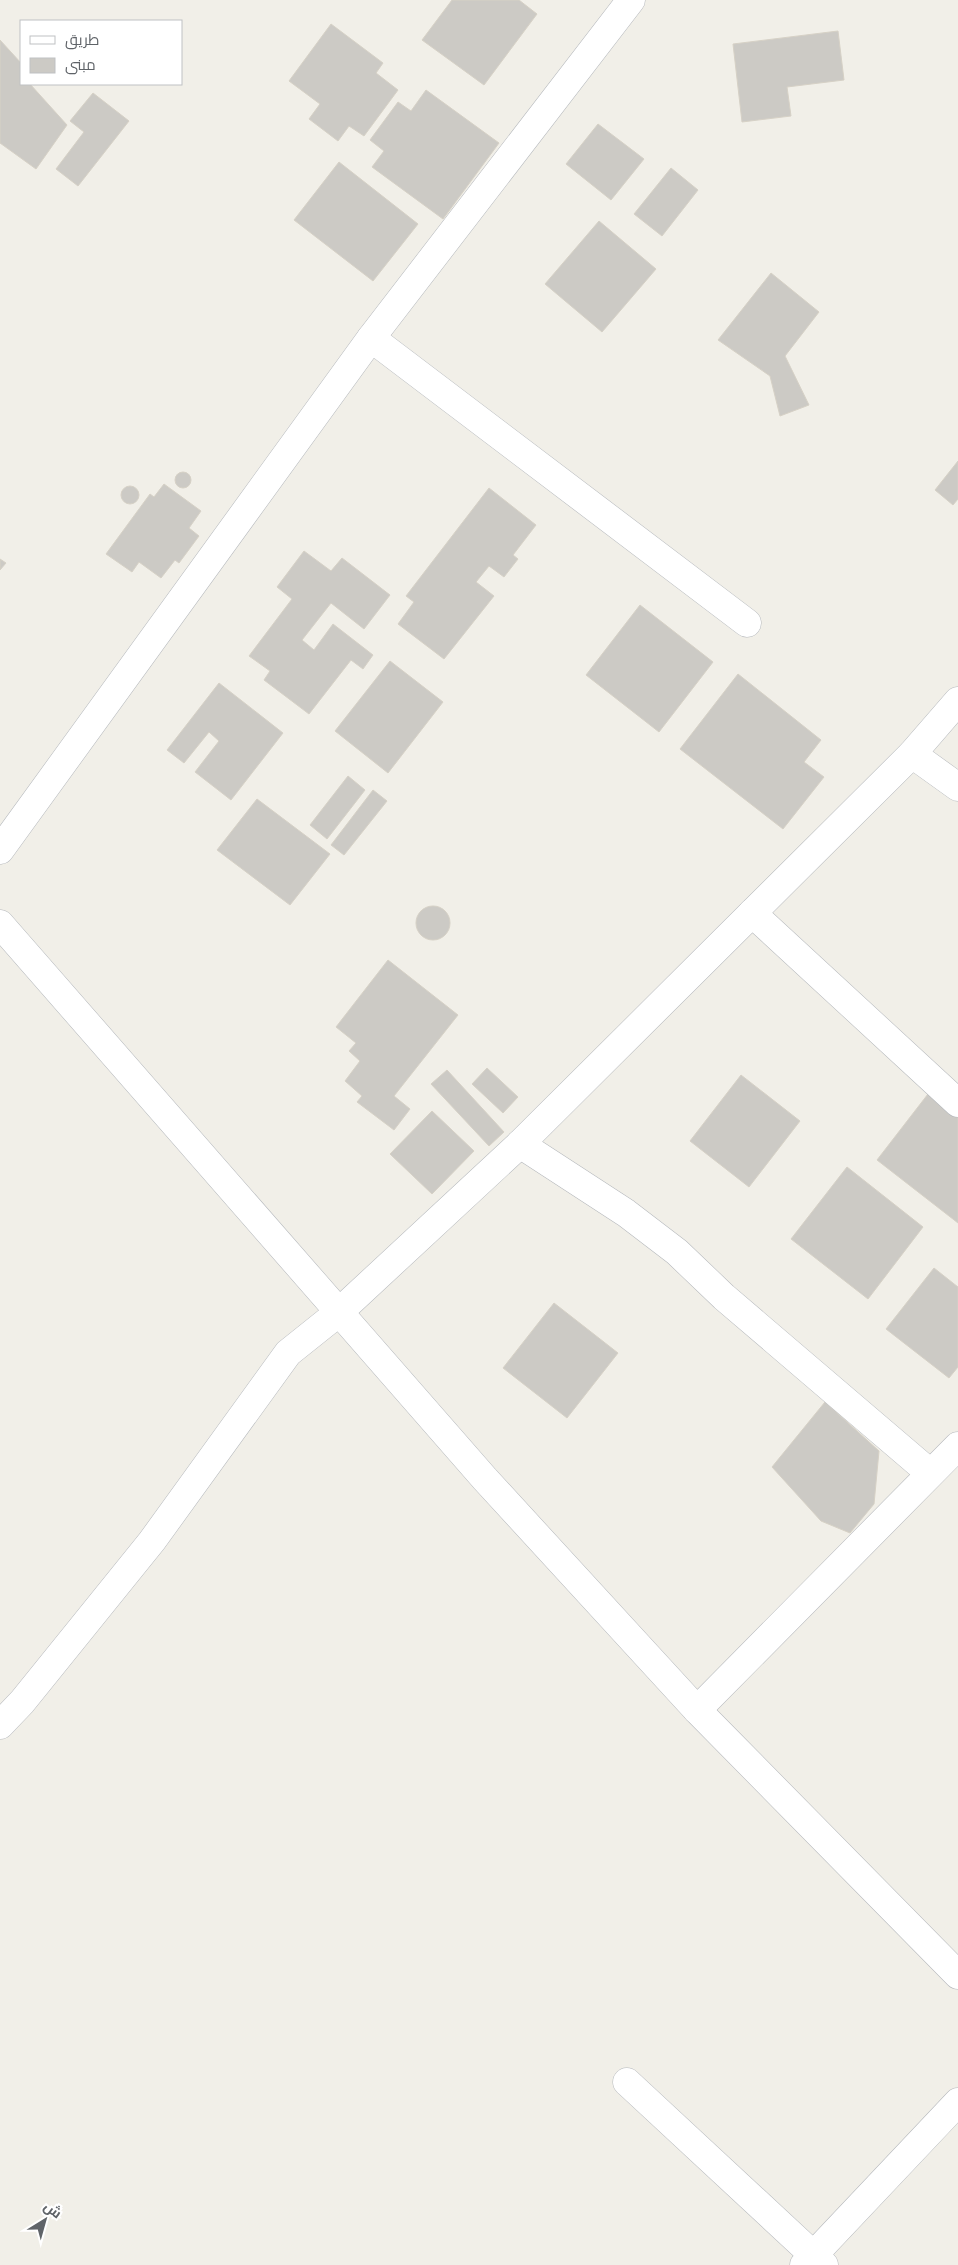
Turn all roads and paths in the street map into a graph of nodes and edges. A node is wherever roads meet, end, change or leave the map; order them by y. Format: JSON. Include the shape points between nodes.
{"nodes":[{"id":1,"x":631,"y":0,"type":"edge"},
{"id":2,"x":371,"y":338,"type":"junction"},
{"id":3,"x":747,"y":623,"type":"dead end"},
{"id":4,"x":958,"y":702,"type":"edge"},
{"id":5,"x":912,"y":754,"type":"junction"},
{"id":6,"x":958,"y":788,"type":"edge"},
{"id":7,"x":0,"y":850,"type":"edge"},
{"id":8,"x":752,"y":913,"type":"junction"},
{"id":9,"x":0,"y":924,"type":"edge"},
{"id":10,"x":958,"y":1103,"type":"edge"},
{"id":11,"x":520,"y":1144,"type":"junction"},
{"id":12,"x":338,"y":1312,"type":"junction"},
{"id":13,"x":958,"y":1446,"type":"edge"},
{"id":14,"x":930,"y":1473,"type":"junction"},
{"id":15,"x":697,"y":1710,"type":"junction"},
{"id":16,"x":0,"y":1725,"type":"edge"},
{"id":17,"x":958,"y":1975,"type":"edge"},
{"id":18,"x":626,"y":2082,"type":"dead end"},
{"id":19,"x":958,"y":2102,"type":"edge"},
{"id":20,"x":814,"y":2262,"type":"edge"}],
"edges":[{"from":1,"to":2,"type":"street"},
{"from":2,"to":3,"type":"street"},
{"from":2,"to":7,"type":"street"},
{"from":4,"to":5,"type":"street"},
{"from":5,"to":6,"type":"street"},
{"from":5,"to":8,"type":"street"},
{"from":8,"to":10,"type":"street"},
{"from":8,"to":11,"type":"street"},
{"from":9,"to":12,"type":"street"},
{"from":11,"to":12,"type":"street"},
{"from":11,"to":14,"type":"street","via":[[626,1213],[677,1252],[724,1297]]},
{"from":12,"to":15,"type":"street","via":[[484,1479]]},
{"from":12,"to":16,"type":"street","via":[[288,1353],[152,1541]]},
{"from":13,"to":14,"type":"street"},
{"from":14,"to":15,"type":"street"},
{"from":15,"to":17,"type":"street"},
{"from":18,"to":20,"type":"street"},
{"from":19,"to":20,"type":"street"}]}
